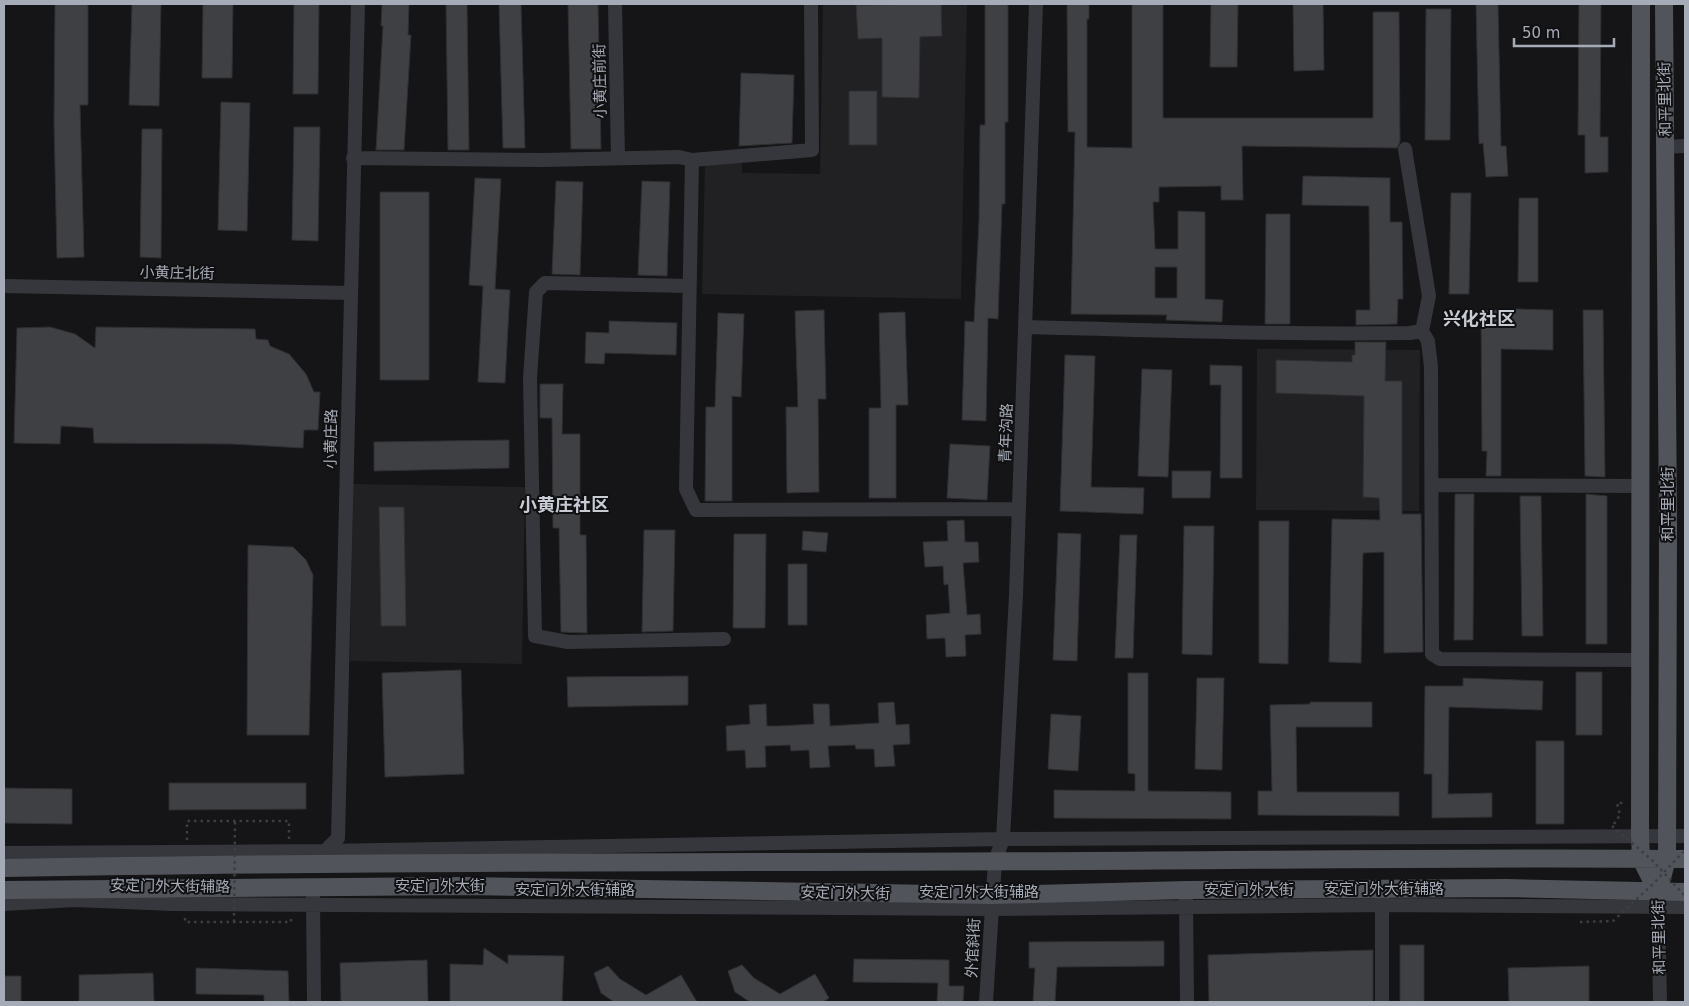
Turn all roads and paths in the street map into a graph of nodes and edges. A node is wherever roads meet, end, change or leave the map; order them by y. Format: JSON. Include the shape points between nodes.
{"nodes":[{"id":1,"x":358,"y":4,"type":"edge"},
{"id":2,"x":615,"y":4,"type":"edge"},
{"id":3,"x":811,"y":4,"type":"edge"},
{"id":4,"x":1036,"y":4,"type":"edge"},
{"id":5,"x":1641,"y":4,"type":"edge"},
{"id":6,"x":1664,"y":4,"type":"edge"},
{"id":7,"x":1685,"y":146,"type":"edge"},
{"id":8,"x":1665,"y":147,"type":"junction"},
{"id":9,"x":1405,"y":149,"type":"dead end"},
{"id":10,"x":353,"y":158,"type":"junction"},
{"id":11,"x":618,"y":158,"type":"junction"},
{"id":12,"x":692,"y":160,"type":"junction"},
{"id":13,"x":4,"y":286,"type":"edge"},
{"id":14,"x":689,"y":286,"type":"junction"},
{"id":15,"x":350,"y":293,"type":"junction"},
{"id":16,"x":1026,"y":327,"type":"junction"},
{"id":17,"x":1422,"y":331,"type":"junction"},
{"id":18,"x":1432,"y":485,"type":"junction"},
{"id":19,"x":1640,"y":486,"type":"junction"},
{"id":20,"x":1019,"y":508,"type":"junction"},
{"id":21,"x":724,"y":639,"type":"dead end"},
{"id":22,"x":1639,"y":660,"type":"junction"},
{"id":23,"x":1617,"y":803,"type":"dead end"},
{"id":24,"x":234,"y":820,"type":"junction"},
{"id":25,"x":1606,"y":826,"type":"dead end"},
{"id":26,"x":1612,"y":826,"type":"junction"},
{"id":27,"x":1640,"y":835,"type":"junction"},
{"id":28,"x":1667,"y":836,"type":"junction"},
{"id":29,"x":1685,"y":836,"type":"edge"},
{"id":30,"x":1003,"y":839,"type":"junction"},
{"id":31,"x":1100,"y":840,"type":"junction"},
{"id":32,"x":1685,"y":850,"type":"edge"},
{"id":33,"x":186,"y":851,"type":"junction"},
{"id":34,"x":289,"y":851,"type":"junction"},
{"id":35,"x":324,"y":851,"type":"junction"},
{"id":36,"x":4,"y":853,"type":"edge"},
{"id":37,"x":1641,"y":859,"type":"junction"},
{"id":38,"x":1685,"y":859,"type":"edge"},
{"id":39,"x":995,"y":861,"type":"junction"},
{"id":40,"x":1126,"y":861,"type":"junction"},
{"id":41,"x":311,"y":864,"type":"junction"},
{"id":42,"x":1666,"y":866,"type":"junction"},
{"id":43,"x":4,"y":868,"type":"edge"},
{"id":44,"x":314,"y":886,"type":"junction"},
{"id":45,"x":4,"y":890,"type":"edge"},
{"id":46,"x":1685,"y":894,"type":"edge"},
{"id":47,"x":1382,"y":897,"type":"junction"},
{"id":48,"x":1186,"y":898,"type":"junction"},
{"id":49,"x":1658,"y":900,"type":"junction"},
{"id":50,"x":991,"y":902,"type":"junction"},
{"id":51,"x":4,"y":904,"type":"edge"},
{"id":52,"x":314,"y":905,"type":"junction"},
{"id":53,"x":1685,"y":907,"type":"edge"},
{"id":54,"x":185,"y":922,"type":"dead end"},
{"id":55,"x":234,"y":922,"type":"junction"},
{"id":56,"x":291,"y":922,"type":"dead end"},
{"id":57,"x":1580,"y":922,"type":"dead end"},
{"id":58,"x":314,"y":1002,"type":"edge"},
{"id":59,"x":986,"y":1002,"type":"edge"},
{"id":60,"x":1187,"y":1002,"type":"edge"},
{"id":61,"x":1382,"y":1002,"type":"edge"},
{"id":62,"x":1660,"y":1002,"type":"edge"}],
"edges":[{"from":1,"to":10,"type":"street","name":"小黄庄路"},
{"from":2,"to":11,"type":"street","name":"小黄庄前街"},
{"from":3,"to":12,"type":"street","via":[[812,150]]},
{"from":4,"to":16,"type":"street","name":"青年沟路"},
{"from":5,"to":19,"type":"main road","name":"和平里北街"},
{"from":6,"to":8,"type":"main road","name":"和平里北街"},
{"from":7,"to":8,"type":"street"},
{"from":8,"to":28,"type":"main road","name":"和平里北街"},
{"from":9,"to":17,"type":"street","via":[[1429,296]]},
{"from":10,"to":11,"type":"street"},
{"from":10,"to":15,"type":"street","name":"小黄庄路"},
{"from":11,"to":12,"type":"street","via":[[679,157]]},
{"from":12,"to":14,"type":"street"},
{"from":13,"to":15,"type":"street","name":"小黄庄北街"},
{"from":14,"to":20,"type":"street","via":[[686,489],[696,510]]},
{"from":14,"to":21,"type":"street","via":[[545,283],[536,292],[530,378],[535,636],[568,642]]},
{"from":15,"to":35,"type":"street","name":"小黄庄路","via":[[338,838]]},
{"from":16,"to":17,"type":"street","via":[[1298,335]]},
{"from":16,"to":20,"type":"street","name":"青年沟路"},
{"from":17,"to":18,"type":"street","via":[[1428,341],[1431,367]]},
{"from":18,"to":19,"type":"street"},
{"from":18,"to":22,"type":"street","via":[[1432,654],[1440,659]]},
{"from":19,"to":22,"type":"main road","name":"和平里北街"},
{"from":20,"to":30,"type":"street","name":"青年沟路"},
{"from":22,"to":27,"type":"main road","name":"和平里北街"},
{"from":23,"to":26,"type":"path","via":[[1620,815]]},
{"from":24,"to":33,"type":"path","via":[[187,821]]},
{"from":24,"to":34,"type":"path","via":[[289,821]]},
{"from":24,"to":55,"type":"path","bridge":true},
{"from":25,"to":26,"type":"path","bridge":true},
{"from":26,"to":42,"type":"path","bridge":true},
{"from":27,"to":28,"type":"street"},
{"from":27,"to":31,"type":"street"},
{"from":27,"to":37,"type":"main road","name":"和平里北街"},
{"from":28,"to":29,"type":"street"},
{"from":28,"to":42,"type":"main road","name":"和平里北街"},
{"from":30,"to":31,"type":"street"},
{"from":30,"to":35,"type":"street"},
{"from":30,"to":39,"type":"street","name":"青年沟路"},
{"from":31,"to":40,"type":"street"},
{"from":32,"to":42,"type":"path","bridge":true},
{"from":33,"to":34,"type":"street"},
{"from":33,"to":36,"type":"street"},
{"from":34,"to":35,"type":"street"},
{"from":35,"to":41,"type":"street","name":"小黄庄路"},
{"from":37,"to":40,"type":"main road","name":"安定门外大街"},
{"from":37,"to":42,"type":"main road","name":"安定门外大街"},
{"from":37,"to":49,"type":"main road"},
{"from":38,"to":42,"type":"main road","name":"安定门外大街"},
{"from":39,"to":40,"type":"main road","name":"安定门外大街"},
{"from":39,"to":41,"type":"main road","name":"安定门外大街"},
{"from":39,"to":50,"type":"street","name":"外馆斜街"},
{"from":41,"to":43,"type":"main road","name":"安定门外大街"},
{"from":42,"to":46,"type":"path","bridge":true},
{"from":42,"to":49,"type":"main road","name":"和平里北街"},
{"from":42,"to":57,"type":"path","bridge":true,"via":[[1613,920]]},
{"from":44,"to":45,"type":"main road","name":"安定门外大街"},
{"from":44,"to":50,"type":"main road","name":"安定门外大街","via":[[466,886]]},
{"from":44,"to":52,"type":"street"},
{"from":46,"to":49,"type":"main road","name":"安定门外大街"},
{"from":47,"to":48,"type":"main road","name":"安定门外大街"},
{"from":47,"to":49,"type":"main road","name":"安定门外大街","via":[[1507,888]]},
{"from":47,"to":61,"type":"street"},
{"from":48,"to":50,"type":"main road","name":"安定门外大街"},
{"from":48,"to":60,"type":"street"},
{"from":49,"to":53,"type":"street"},
{"from":49,"to":62,"type":"street","name":"和平里北街"},
{"from":50,"to":52,"type":"street","name":"安定门外大街辅路"},
{"from":50,"to":59,"type":"street","name":"外馆斜街"},
{"from":51,"to":52,"type":"street","name":"安定门外大街辅路","via":[[75,900]]},
{"from":52,"to":58,"type":"street"},
{"from":54,"to":55,"type":"path"},
{"from":55,"to":56,"type":"path"}]}
